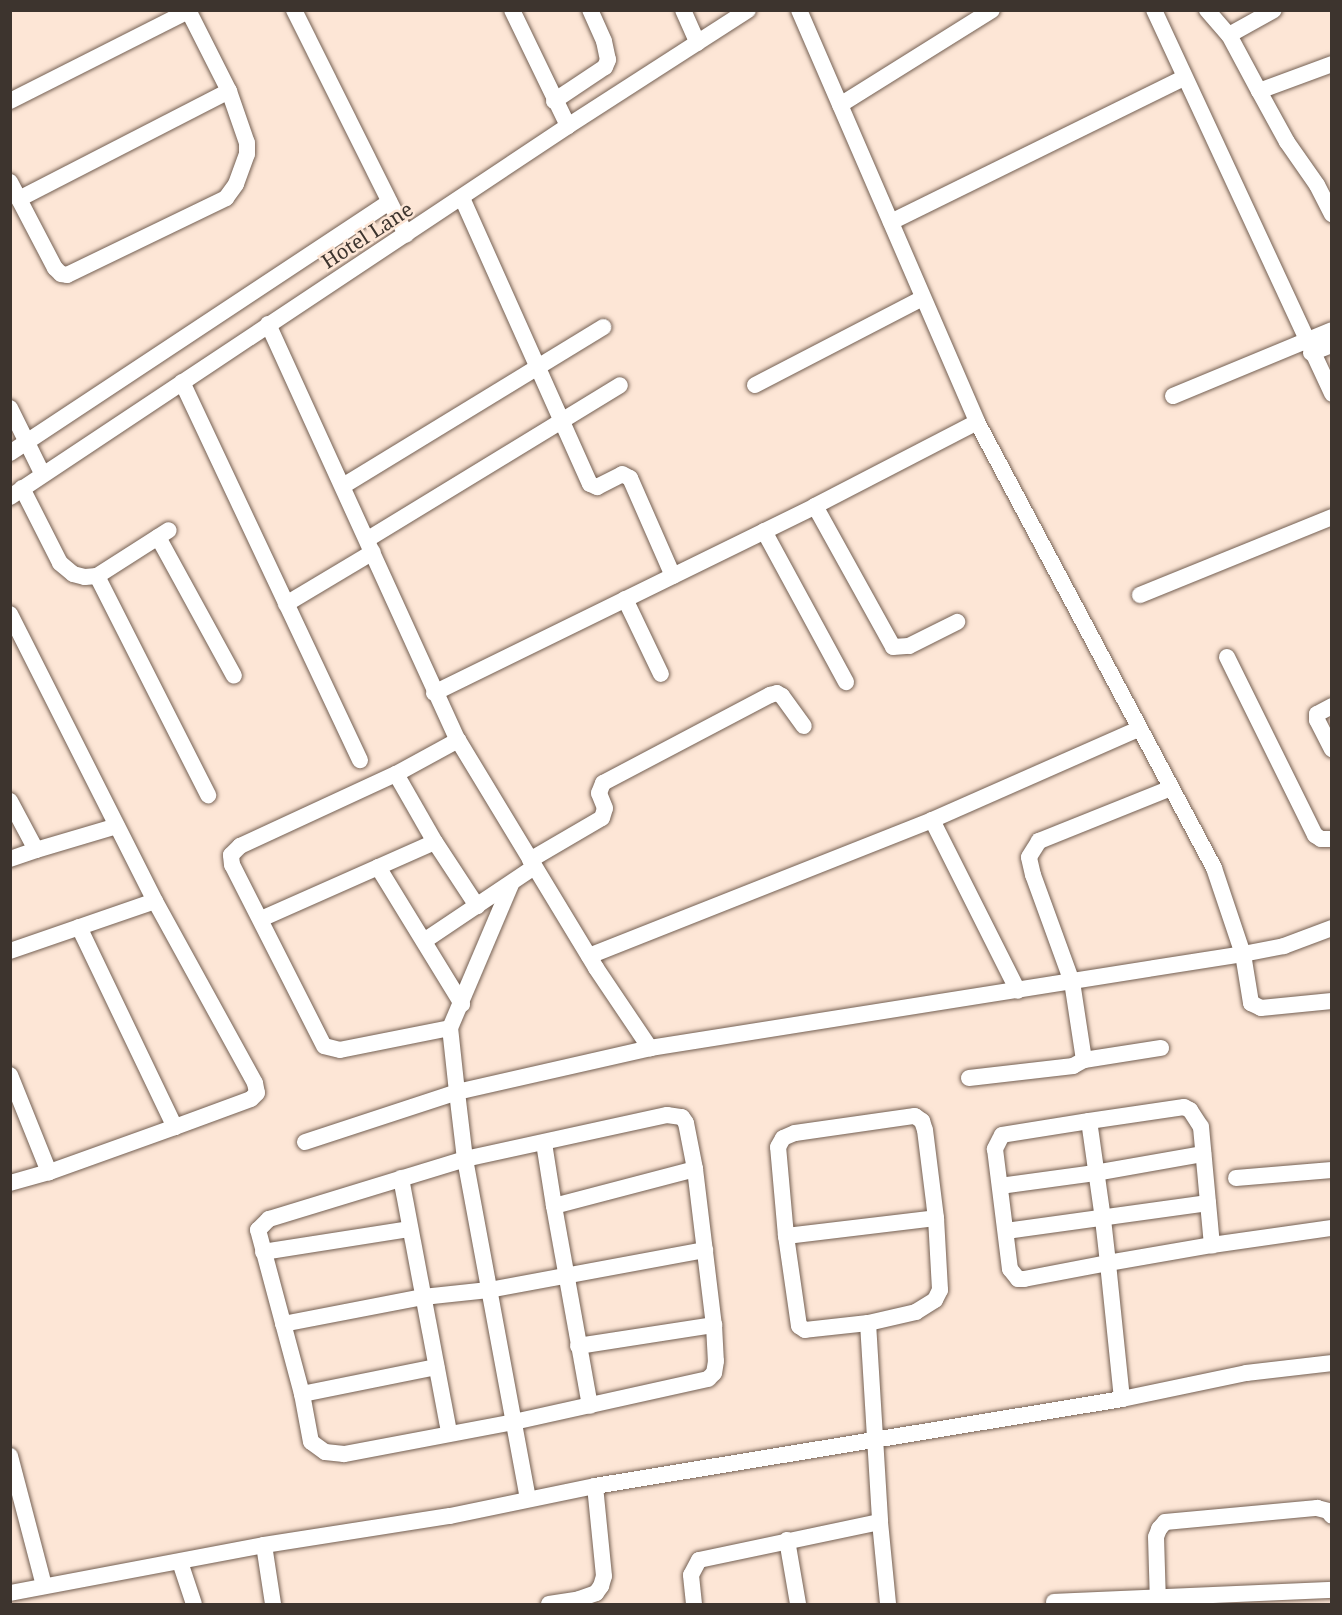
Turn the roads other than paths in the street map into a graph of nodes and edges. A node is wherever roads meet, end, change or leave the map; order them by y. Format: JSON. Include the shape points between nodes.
{"nodes":[{"id":1,"x":294,"y":10,"type":"edge"},
{"id":2,"x":512,"y":10,"type":"edge"},
{"id":3,"x":590,"y":10,"type":"edge"},
{"id":4,"x":748,"y":10,"type":"edge"},
{"id":5,"x":799,"y":10,"type":"edge"},
{"id":6,"x":993,"y":10,"type":"edge"},
{"id":7,"x":1154,"y":10,"type":"edge"},
{"id":8,"x":1207,"y":10,"type":"edge"},
{"id":9,"x":1274,"y":10,"type":"edge"},
{"id":10,"x":188,"y":11,"type":"edge"},
{"id":11,"x":690,"y":25,"type":"edge"},
{"id":12,"x":1229,"y":35,"type":"junction"},
{"id":13,"x":1332,"y":64,"type":"edge"},
{"id":14,"x":1184,"y":78,"type":"junction"},
{"id":15,"x":229,"y":91,"type":"junction"},
{"id":16,"x":1258,"y":91,"type":"junction"},
{"id":17,"x":10,"y":101,"type":"edge"},
{"id":18,"x":840,"y":105,"type":"junction"},
{"id":19,"x":561,"y":114,"type":"junction"},
{"id":20,"x":10,"y":182,"type":"edge"},
{"id":21,"x":462,"y":198,"type":"junction"},
{"id":22,"x":20,"y":200,"type":"junction"},
{"id":23,"x":1332,"y":214,"type":"edge"},
{"id":24,"x":398,"y":219,"type":"junction"},
{"id":25,"x":891,"y":222,"type":"junction"},
{"id":26,"x":923,"y":298,"type":"junction"},
{"id":27,"x":268,"y":324,"type":"junction"},
{"id":28,"x":603,"y":327,"type":"dead end"},
{"id":29,"x":1332,"y":330,"type":"edge"},
{"id":30,"x":1332,"y":345,"type":"edge"},
{"id":31,"x":1308,"y":346,"type":"junction"},
{"id":32,"x":538,"y":367,"type":"junction"},
{"id":33,"x":182,"y":382,"type":"junction"},
{"id":34,"x":620,"y":385,"type":"dead end"},
{"id":35,"x":755,"y":385,"type":"dead end"},
{"id":36,"x":1332,"y":394,"type":"edge"},
{"id":37,"x":1173,"y":396,"type":"dead end"},
{"id":38,"x":10,"y":408,"type":"edge"},
{"id":39,"x":561,"y":420,"type":"junction"},
{"id":40,"x":977,"y":422,"type":"junction"},
{"id":41,"x":28,"y":444,"type":"junction"},
{"id":42,"x":10,"y":453,"type":"edge"},
{"id":43,"x":40,"y":468,"type":"junction"},
{"id":44,"x":343,"y":486,"type":"junction"},
{"id":45,"x":16,"y":492,"type":"edge"},
{"id":46,"x":815,"y":506,"type":"junction"},
{"id":47,"x":1332,"y":517,"type":"edge"},
{"id":48,"x":764,"y":531,"type":"junction"},
{"id":49,"x":370,"y":546,"type":"junction"},
{"id":50,"x":97,"y":576,"type":"junction"},
{"id":51,"x":673,"y":576,"type":"junction"},
{"id":52,"x":1140,"y":595,"type":"dead end"},
{"id":53,"x":625,"y":599,"type":"junction"},
{"id":54,"x":286,"y":604,"type":"junction"},
{"id":55,"x":10,"y":614,"type":"edge"},
{"id":56,"x":957,"y":622,"type":"dead end"},
{"id":57,"x":16,"y":638,"type":"edge"},
{"id":58,"x":1227,"y":657,"type":"dead end"},
{"id":59,"x":661,"y":674,"type":"dead end"},
{"id":60,"x":234,"y":676,"type":"dead end"},
{"id":61,"x":846,"y":682,"type":"dead end"},
{"id":62,"x":434,"y":693,"type":"junction"},
{"id":63,"x":1332,"y":706,"type":"edge"},
{"id":64,"x":804,"y":726,"type":"dead end"},
{"id":65,"x":1138,"y":729,"type":"junction"},
{"id":66,"x":458,"y":740,"type":"junction"},
{"id":67,"x":1332,"y":749,"type":"edge"},
{"id":68,"x":360,"y":760,"type":"dead end"},
{"id":69,"x":396,"y":774,"type":"junction"},
{"id":70,"x":1171,"y":788,"type":"junction"},
{"id":71,"x":208,"y":795,"type":"dead end"},
{"id":72,"x":10,"y":801,"type":"edge"},
{"id":73,"x":932,"y":820,"type":"junction"},
{"id":74,"x":117,"y":826,"type":"junction"},
{"id":75,"x":1332,"y":839,"type":"edge"},
{"id":76,"x":435,"y":842,"type":"junction"},
{"id":77,"x":36,"y":850,"type":"junction"},
{"id":78,"x":10,"y":859,"type":"edge"},
{"id":79,"x":532,"y":863,"type":"junction"},
{"id":80,"x":378,"y":867,"type":"junction"},
{"id":81,"x":511,"y":884,"type":"junction"},
{"id":82,"x":155,"y":901,"type":"junction"},
{"id":83,"x":477,"y":906,"type":"junction"},
{"id":84,"x":261,"y":919,"type":"junction"},
{"id":85,"x":79,"y":927,"type":"junction"},
{"id":86,"x":1332,"y":928,"type":"edge"},
{"id":87,"x":424,"y":941,"type":"junction"},
{"id":88,"x":10,"y":951,"type":"edge"},
{"id":89,"x":1244,"y":954,"type":"junction"},
{"id":90,"x":589,"y":956,"type":"junction"},
{"id":91,"x":1072,"y":982,"type":"junction"},
{"id":92,"x":1018,"y":992,"type":"junction"},
{"id":93,"x":1332,"y":1000,"type":"edge"},
{"id":94,"x":462,"y":1004,"type":"junction"},
{"id":95,"x":450,"y":1028,"type":"junction"},
{"id":96,"x":650,"y":1048,"type":"junction"},
{"id":97,"x":1161,"y":1048,"type":"dead end"},
{"id":98,"x":1084,"y":1060,"type":"junction"},
{"id":99,"x":10,"y":1075,"type":"edge"},
{"id":100,"x":969,"y":1078,"type":"dead end"},
{"id":101,"x":457,"y":1092,"type":"junction"},
{"id":102,"x":1089,"y":1121,"type":"junction"},
{"id":103,"x":175,"y":1127,"type":"junction"},
{"id":104,"x":305,"y":1142,"type":"dead end"},
{"id":105,"x":544,"y":1143,"type":"junction"},
{"id":106,"x":1203,"y":1154,"type":"junction"},
{"id":107,"x":465,"y":1159,"type":"junction"},
{"id":108,"x":695,"y":1169,"type":"junction"},
{"id":109,"x":1332,"y":1170,"type":"edge"},
{"id":110,"x":49,"y":1172,"type":"junction"},
{"id":111,"x":1095,"y":1173,"type":"junction"},
{"id":112,"x":400,"y":1178,"type":"junction"},
{"id":113,"x":1236,"y":1178,"type":"dead end"},
{"id":114,"x":10,"y":1183,"type":"edge"},
{"id":115,"x":1000,"y":1186,"type":"junction"},
{"id":116,"x":1208,"y":1203,"type":"junction"},
{"id":117,"x":554,"y":1206,"type":"junction"},
{"id":118,"x":936,"y":1218,"type":"junction"},
{"id":119,"x":1103,"y":1219,"type":"junction"},
{"id":120,"x":410,"y":1228,"type":"junction"},
{"id":121,"x":1332,"y":1228,"type":"edge"},
{"id":122,"x":1006,"y":1231,"type":"junction"},
{"id":123,"x":786,"y":1236,"type":"junction"},
{"id":124,"x":1212,"y":1245,"type":"junction"},
{"id":125,"x":705,"y":1250,"type":"junction"},
{"id":126,"x":263,"y":1252,"type":"junction"},
{"id":127,"x":1108,"y":1263,"type":"junction"},
{"id":128,"x":564,"y":1274,"type":"junction"},
{"id":129,"x":489,"y":1290,"type":"junction"},
{"id":130,"x":423,"y":1298,"type":"junction"},
{"id":131,"x":868,"y":1323,"type":"junction"},
{"id":132,"x":283,"y":1324,"type":"junction"},
{"id":133,"x":714,"y":1325,"type":"junction"},
{"id":134,"x":578,"y":1346,"type":"junction"},
{"id":135,"x":1332,"y":1363,"type":"edge"},
{"id":136,"x":436,"y":1367,"type":"junction"},
{"id":137,"x":302,"y":1394,"type":"junction"},
{"id":138,"x":1122,"y":1399,"type":"junction"},
{"id":139,"x":590,"y":1406,"type":"junction"},
{"id":140,"x":514,"y":1422,"type":"junction"},
{"id":141,"x":449,"y":1433,"type":"junction"},
{"id":142,"x":876,"y":1438,"type":"junction"},
{"id":143,"x":10,"y":1456,"type":"edge"},
{"id":144,"x":595,"y":1485,"type":"junction"},
{"id":145,"x":528,"y":1499,"type":"junction"},
{"id":146,"x":1332,"y":1516,"type":"edge"},
{"id":147,"x":880,"y":1522,"type":"junction"},
{"id":148,"x":787,"y":1540,"type":"junction"},
{"id":149,"x":264,"y":1545,"type":"junction"},
{"id":150,"x":180,"y":1562,"type":"junction"},
{"id":151,"x":44,"y":1586,"type":"junction"},
{"id":152,"x":1332,"y":1590,"type":"edge"},
{"id":153,"x":10,"y":1593,"type":"edge"},
{"id":154,"x":1158,"y":1600,"type":"edge"},
{"id":155,"x":1054,"y":1602,"type":"dead end"},
{"id":156,"x":194,"y":1605,"type":"edge"},
{"id":157,"x":273,"y":1605,"type":"edge"},
{"id":158,"x":549,"y":1605,"type":"edge"},
{"id":159,"x":694,"y":1605,"type":"edge"},
{"id":160,"x":798,"y":1605,"type":"edge"},
{"id":161,"x":888,"y":1605,"type":"edge"}],
"edges":[{"from":1,"to":24,"type":"street"},
{"from":2,"to":19,"type":"street"},
{"from":3,"to":19,"type":"street","via":[[608,60]]},
{"from":4,"to":11,"type":"street","name":"Hotel Lane"},
{"from":5,"to":18,"type":"street"},
{"from":6,"to":18,"type":"street"},
{"from":7,"to":14,"type":"street"},
{"from":8,"to":12,"type":"street"},
{"from":9,"to":12,"type":"street"},
{"from":10,"to":15,"type":"street"},
{"from":10,"to":17,"type":"street"},
{"from":11,"to":19,"type":"street","name":"Hotel Lane"},
{"from":12,"to":16,"type":"street"},
{"from":13,"to":16,"type":"street"},
{"from":14,"to":25,"type":"street"},
{"from":14,"to":31,"type":"street"},
{"from":15,"to":22,"type":"street"},
{"from":15,"to":22,"type":"street","via":[[248,154],[226,198],[68,275],[55,268]]},
{"from":16,"to":23,"type":"street"},
{"from":18,"to":25,"type":"street"},
{"from":19,"to":21,"type":"street","name":"Hotel Lane"},
{"from":20,"to":22,"type":"street"},
{"from":21,"to":24,"type":"street","name":"Hotel Lane"},
{"from":21,"to":32,"type":"street"},
{"from":24,"to":27,"type":"street","name":"Hotel Lane"},
{"from":24,"to":41,"type":"street"},
{"from":25,"to":26,"type":"street"},
{"from":26,"to":35,"type":"street"},
{"from":26,"to":40,"type":"street"},
{"from":27,"to":33,"type":"street","name":"Hotel Lane"},
{"from":27,"to":44,"type":"street"},
{"from":28,"to":32,"type":"street"},
{"from":29,"to":31,"type":"street"},
{"from":30,"to":31,"type":"street"},
{"from":31,"to":36,"type":"street"},
{"from":31,"to":37,"type":"street"},
{"from":32,"to":39,"type":"street"},
{"from":32,"to":44,"type":"street"},
{"from":33,"to":43,"type":"street","name":"Hotel Lane"},
{"from":33,"to":54,"type":"street"},
{"from":34,"to":39,"type":"street"},
{"from":38,"to":41,"type":"street"},
{"from":39,"to":49,"type":"street"},
{"from":39,"to":51,"type":"street","via":[[590,484],[597,487],[622,474],[630,478]]},
{"from":40,"to":46,"type":"street"},
{"from":40,"to":65,"type":"street"},
{"from":41,"to":42,"type":"street"},
{"from":41,"to":43,"type":"street"},
{"from":43,"to":45,"type":"street","name":"Hotel Lane"},
{"from":44,"to":49,"type":"street"},
{"from":45,"to":50,"type":"street","via":[[60,563],[73,574]]},
{"from":46,"to":48,"type":"street"},
{"from":46,"to":56,"type":"street","via":[[893,647],[909,646]]},
{"from":47,"to":52,"type":"street"},
{"from":48,"to":51,"type":"street"},
{"from":48,"to":61,"type":"street"},
{"from":49,"to":54,"type":"street"},
{"from":49,"to":62,"type":"street"},
{"from":50,"to":60,"type":"street","via":[[164,534]]},
{"from":50,"to":71,"type":"street"},
{"from":51,"to":53,"type":"street"},
{"from":53,"to":59,"type":"street"},
{"from":53,"to":62,"type":"street"},
{"from":54,"to":68,"type":"street"},
{"from":55,"to":57,"type":"street"},
{"from":57,"to":74,"type":"street"},
{"from":58,"to":75,"type":"street","via":[[1315,835]]},
{"from":62,"to":66,"type":"street"},
{"from":63,"to":67,"type":"street","via":[[1317,714]]},
{"from":64,"to":79,"type":"street","via":[[782,696],[770,695],[603,783],[599,794],[605,808],[602,818]]},
{"from":65,"to":70,"type":"street"},
{"from":65,"to":73,"type":"street"},
{"from":66,"to":69,"type":"street"},
{"from":66,"to":79,"type":"street"},
{"from":69,"to":76,"type":"street"},
{"from":69,"to":84,"type":"street","via":[[240,846],[231,855],[232,865]]},
{"from":70,"to":89,"type":"street","via":[[1214,868]]},
{"from":70,"to":91,"type":"street","via":[[1039,841],[1032,849],[1029,857],[1033,875]]},
{"from":72,"to":77,"type":"street"},
{"from":73,"to":90,"type":"street"},
{"from":73,"to":92,"type":"street"},
{"from":74,"to":77,"type":"street"},
{"from":74,"to":82,"type":"street"},
{"from":76,"to":80,"type":"street"},
{"from":76,"to":83,"type":"street"},
{"from":77,"to":78,"type":"street"},
{"from":79,"to":81,"type":"street"},
{"from":79,"to":90,"type":"street"},
{"from":80,"to":84,"type":"street"},
{"from":80,"to":87,"type":"street"},
{"from":81,"to":83,"type":"street"},
{"from":81,"to":94,"type":"street"},
{"from":82,"to":85,"type":"street"},
{"from":82,"to":103,"type":"street","via":[[257,1093],[251,1099]]},
{"from":83,"to":87,"type":"street"},
{"from":84,"to":95,"type":"street","via":[[324,1046],[340,1050]]},
{"from":85,"to":88,"type":"street"},
{"from":85,"to":103,"type":"street"},
{"from":86,"to":89,"type":"street","via":[[1284,946]]},
{"from":87,"to":94,"type":"street"},
{"from":89,"to":91,"type":"street"},
{"from":89,"to":93,"type":"street","via":[[1248,997],[1254,1007]]},
{"from":90,"to":96,"type":"street"},
{"from":91,"to":92,"type":"street"},
{"from":91,"to":98,"type":"street"},
{"from":92,"to":96,"type":"street"},
{"from":94,"to":95,"type":"street"},
{"from":95,"to":101,"type":"street"},
{"from":96,"to":101,"type":"street"},
{"from":97,"to":98,"type":"street"},
{"from":98,"to":100,"type":"street","via":[[1073,1066]]},
{"from":99,"to":110,"type":"street"},
{"from":101,"to":104,"type":"street"},
{"from":101,"to":107,"type":"street"},
{"from":102,"to":106,"type":"street","via":[[1184,1107],[1201,1127]]},
{"from":102,"to":111,"type":"street"},
{"from":102,"to":115,"type":"street","via":[[1002,1136],[995,1149]]},
{"from":103,"to":110,"type":"street"},
{"from":105,"to":107,"type":"street"},
{"from":105,"to":108,"type":"street","via":[[674,1114],[686,1123]]},
{"from":105,"to":117,"type":"street"},
{"from":106,"to":111,"type":"street"},
{"from":106,"to":116,"type":"street"},
{"from":107,"to":112,"type":"street"},
{"from":107,"to":129,"type":"street"},
{"from":108,"to":117,"type":"street"},
{"from":108,"to":125,"type":"street"},
{"from":109,"to":113,"type":"street"},
{"from":110,"to":114,"type":"street"},
{"from":111,"to":115,"type":"street"},
{"from":111,"to":119,"type":"street"},
{"from":112,"to":120,"type":"street"},
{"from":112,"to":126,"type":"street","via":[[269,1220],[258,1230]]},
{"from":115,"to":122,"type":"street"},
{"from":116,"to":119,"type":"street"},
{"from":116,"to":124,"type":"street"},
{"from":117,"to":128,"type":"street"},
{"from":118,"to":123,"type":"street"},
{"from":118,"to":123,"type":"street","via":[[925,1130],[915,1116],[902,1116],[783,1138],[778,1147]]},
{"from":118,"to":131,"type":"street","via":[[940,1290],[935,1300],[916,1312]]},
{"from":119,"to":122,"type":"street"},
{"from":119,"to":127,"type":"street"},
{"from":120,"to":126,"type":"street"},
{"from":120,"to":130,"type":"street"},
{"from":121,"to":124,"type":"street"},
{"from":122,"to":127,"type":"street","via":[[1010,1269],[1018,1279]]},
{"from":123,"to":131,"type":"street","via":[[799,1326],[805,1330]]},
{"from":124,"to":127,"type":"street"},
{"from":125,"to":128,"type":"street"},
{"from":125,"to":133,"type":"street"},
{"from":126,"to":132,"type":"street"},
{"from":127,"to":138,"type":"street"},
{"from":128,"to":129,"type":"street"},
{"from":128,"to":134,"type":"street"},
{"from":129,"to":130,"type":"street"},
{"from":129,"to":140,"type":"street"},
{"from":130,"to":132,"type":"street"},
{"from":130,"to":136,"type":"street"},
{"from":131,"to":142,"type":"street"},
{"from":132,"to":137,"type":"street"},
{"from":133,"to":134,"type":"street"},
{"from":133,"to":139,"type":"street","via":[[716,1361],[714,1373],[708,1379]]},
{"from":134,"to":139,"type":"street"},
{"from":135,"to":138,"type":"street","via":[[1246,1373]]},
{"from":136,"to":137,"type":"street"},
{"from":136,"to":141,"type":"street"},
{"from":137,"to":141,"type":"street","via":[[311,1442],[325,1452],[344,1454]]},
{"from":138,"to":142,"type":"street"},
{"from":139,"to":140,"type":"street"},
{"from":140,"to":141,"type":"street"},
{"from":140,"to":145,"type":"street"},
{"from":142,"to":144,"type":"street"},
{"from":142,"to":147,"type":"street"},
{"from":143,"to":151,"type":"street"},
{"from":144,"to":145,"type":"street"},
{"from":144,"to":158,"type":"street","via":[[602,1586],[596,1593]]},
{"from":145,"to":149,"type":"street","via":[[450,1516]]},
{"from":146,"to":154,"type":"street","via":[[1317,1508],[1165,1522],[1156,1538]]},
{"from":147,"to":148,"type":"street"},
{"from":147,"to":161,"type":"street"},
{"from":148,"to":159,"type":"street","via":[[699,1560],[691,1575]]},
{"from":148,"to":160,"type":"street"},
{"from":149,"to":150,"type":"street"},
{"from":149,"to":157,"type":"street"},
{"from":150,"to":151,"type":"street"},
{"from":150,"to":156,"type":"street"},
{"from":151,"to":153,"type":"street"},
{"from":152,"to":154,"type":"street"},
{"from":154,"to":155,"type":"street"}]}
